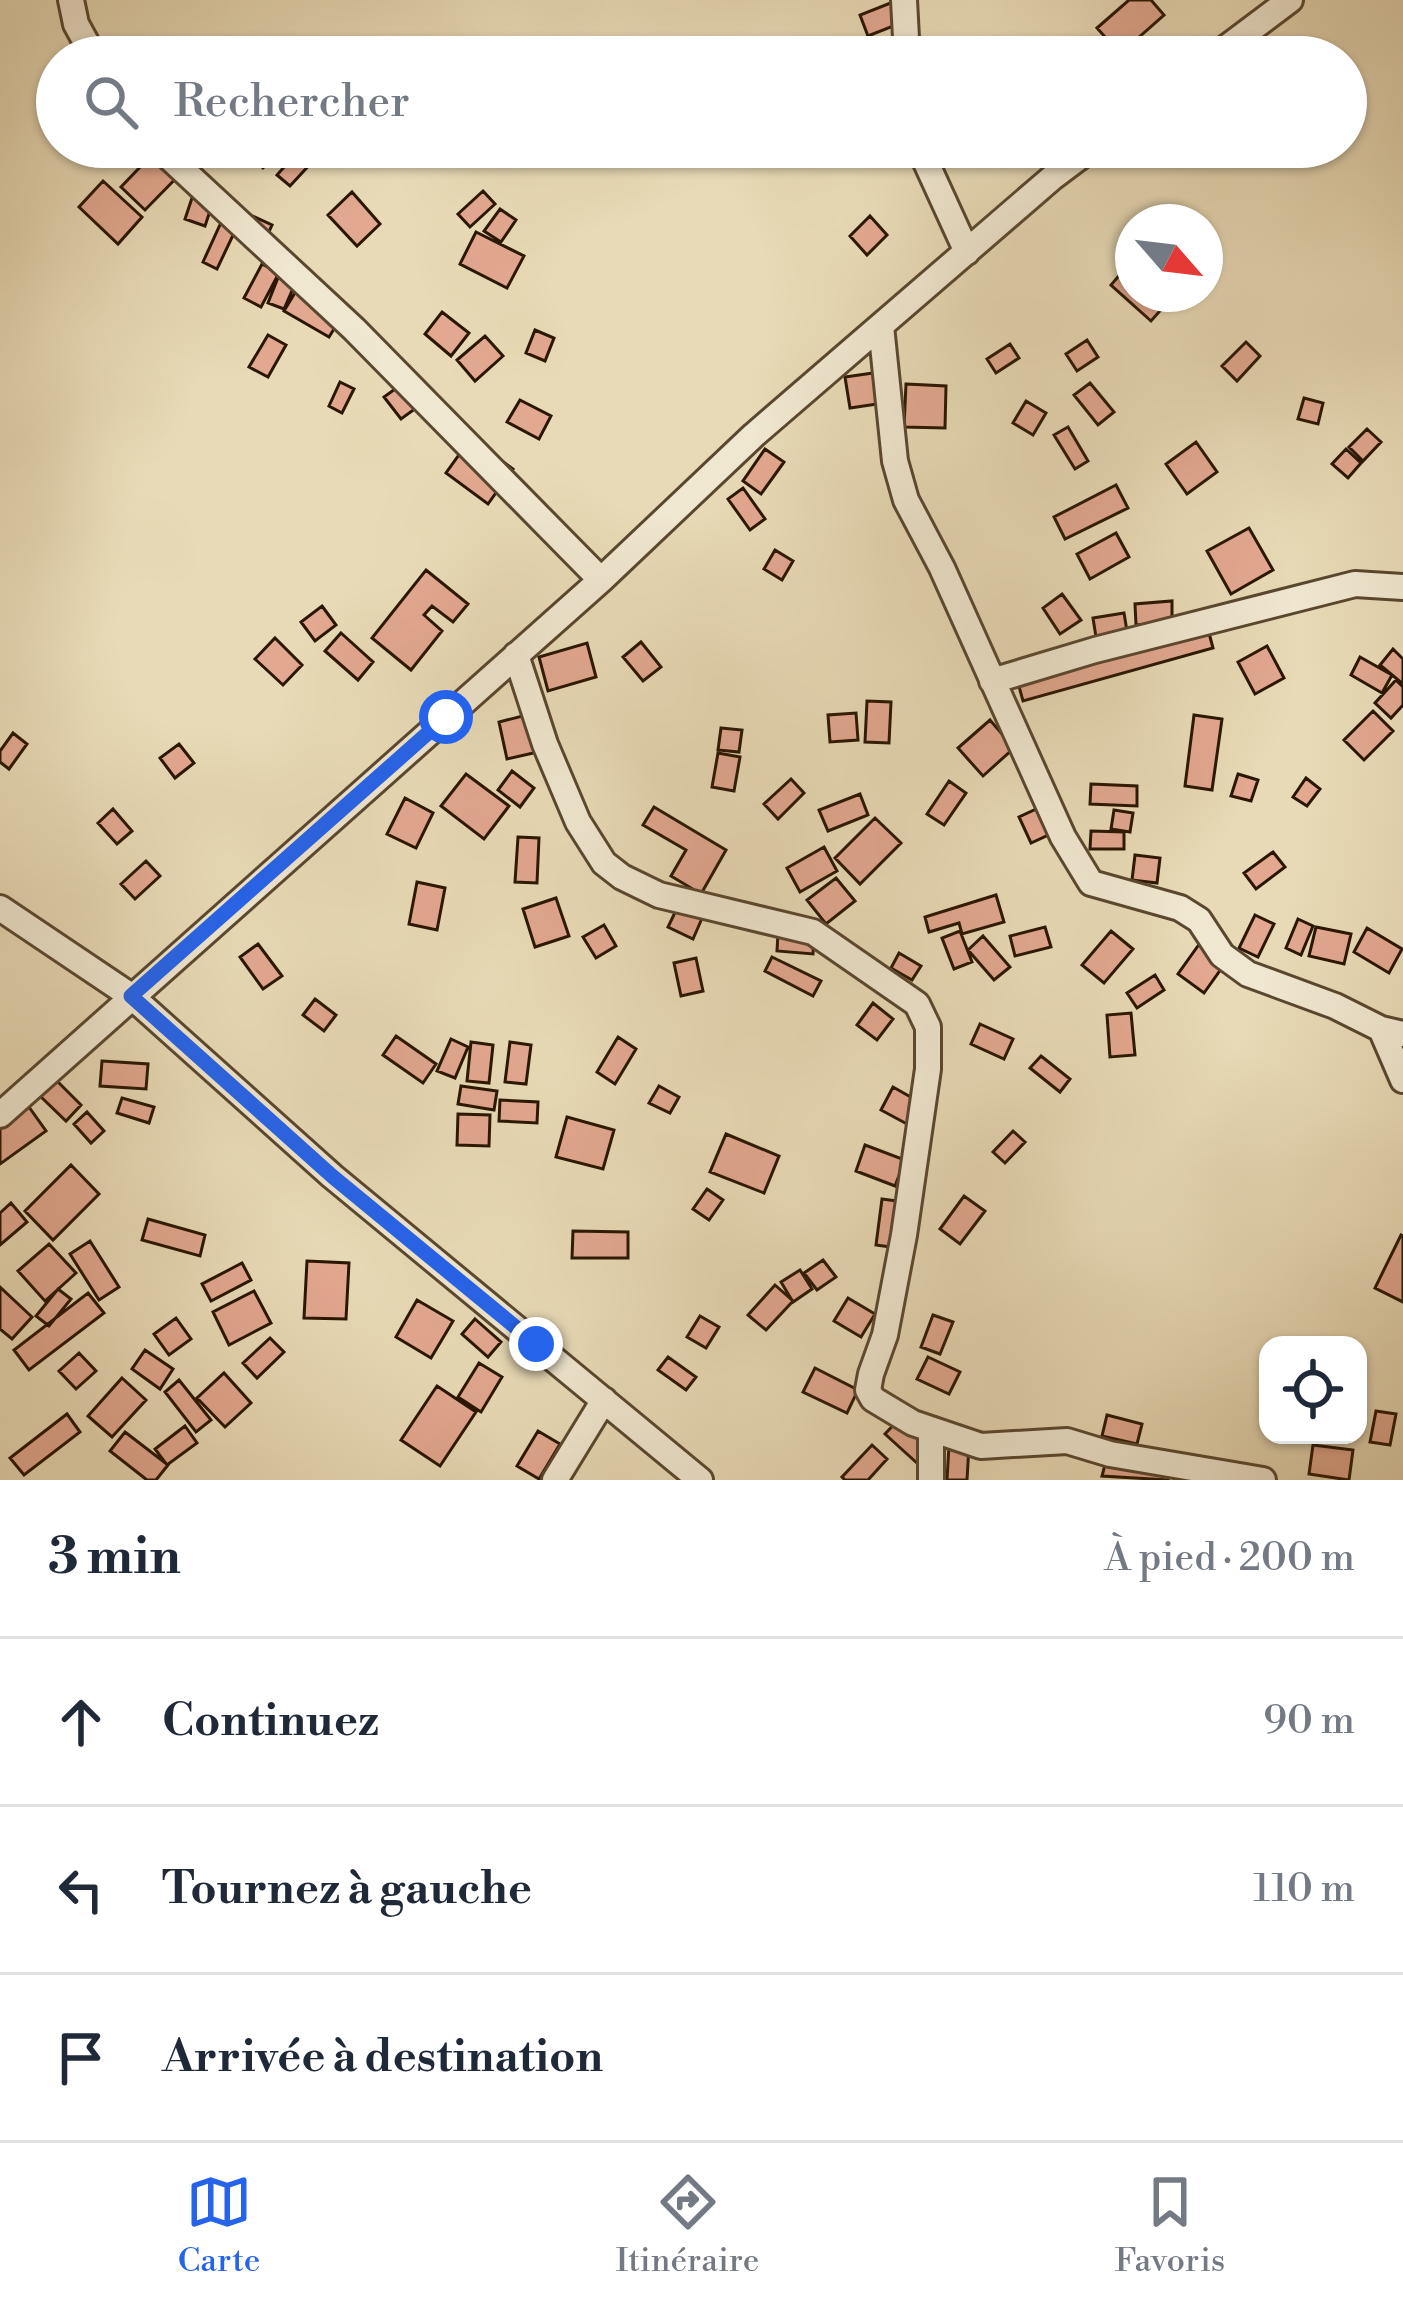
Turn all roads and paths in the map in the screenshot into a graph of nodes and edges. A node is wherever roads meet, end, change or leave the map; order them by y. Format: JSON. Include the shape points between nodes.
{"nodes":[{"id":1,"x":71,"y":0,"type":"edge"},
{"id":2,"x":904,"y":0,"type":"edge"},
{"id":3,"x":1290,"y":0,"type":"edge"},
{"id":4,"x":83,"y":36,"type":"edge"},
{"id":5,"x":906,"y":36,"type":"edge"},
{"id":6,"x":1242,"y":36,"type":"edge"},
{"id":7,"x":181,"y":168,"type":"edge"},
{"id":8,"x":929,"y":168,"type":"edge"},
{"id":9,"x":1069,"y":168,"type":"edge"},
{"id":10,"x":967,"y":252,"type":"junction"},
{"id":11,"x":881,"y":326,"type":"junction"},
{"id":12,"x":601,"y":580,"type":"junction"},
{"id":13,"x":1403,"y":587,"type":"edge"},
{"id":14,"x":516,"y":655,"type":"junction"},
{"id":15,"x":992,"y":681,"type":"junction"},
{"id":16,"x":0,"y":908,"type":"edge"},
{"id":17,"x":131,"y":996,"type":"junction"},
{"id":18,"x":1392,"y":1032,"type":"edge"},
{"id":19,"x":1403,"y":1080,"type":"edge"},
{"id":20,"x":0,"y":1115,"type":"edge"},
{"id":21,"x":604,"y":1400,"type":"junction"},
{"id":22,"x":931,"y":1430,"type":"junction"},
{"id":23,"x":555,"y":1480,"type":"edge"},
{"id":24,"x":700,"y":1480,"type":"edge"},
{"id":25,"x":931,"y":1480,"type":"edge"},
{"id":26,"x":1263,"y":1480,"type":"edge"}],
"edges":[{"from":1,"to":4,"type":"street"},
{"from":2,"to":5,"type":"street"},
{"from":3,"to":6,"type":"street"},
{"from":7,"to":12,"type":"street","via":[[354,329]]},
{"from":8,"to":10,"type":"street"},
{"from":9,"to":10,"type":"street"},
{"from":10,"to":11,"type":"street"},
{"from":11,"to":12,"type":"street"},
{"from":11,"to":15,"type":"street","via":[[906,500]]},
{"from":12,"to":14,"type":"street"},
{"from":13,"to":15,"type":"street","via":[[1354,584]]},
{"from":14,"to":17,"type":"street"},
{"from":14,"to":22,"type":"street","via":[[578,822],[604,863],[658,895],[813,932],[917,1004],[928,1027],[928,1069],[904,1235],[868,1390]]},
{"from":15,"to":18,"type":"street","via":[[1091,883],[1180,908],[1248,974]]},
{"from":16,"to":17,"type":"street"},
{"from":17,"to":20,"type":"street"},
{"from":17,"to":21,"type":"street","via":[[332,1176]]},
{"from":18,"to":19,"type":"street"},
{"from":21,"to":23,"type":"street"},
{"from":21,"to":24,"type":"street"},
{"from":22,"to":25,"type":"street"},
{"from":22,"to":26,"type":"street","via":[[981,1446],[1066,1441]]}]}
